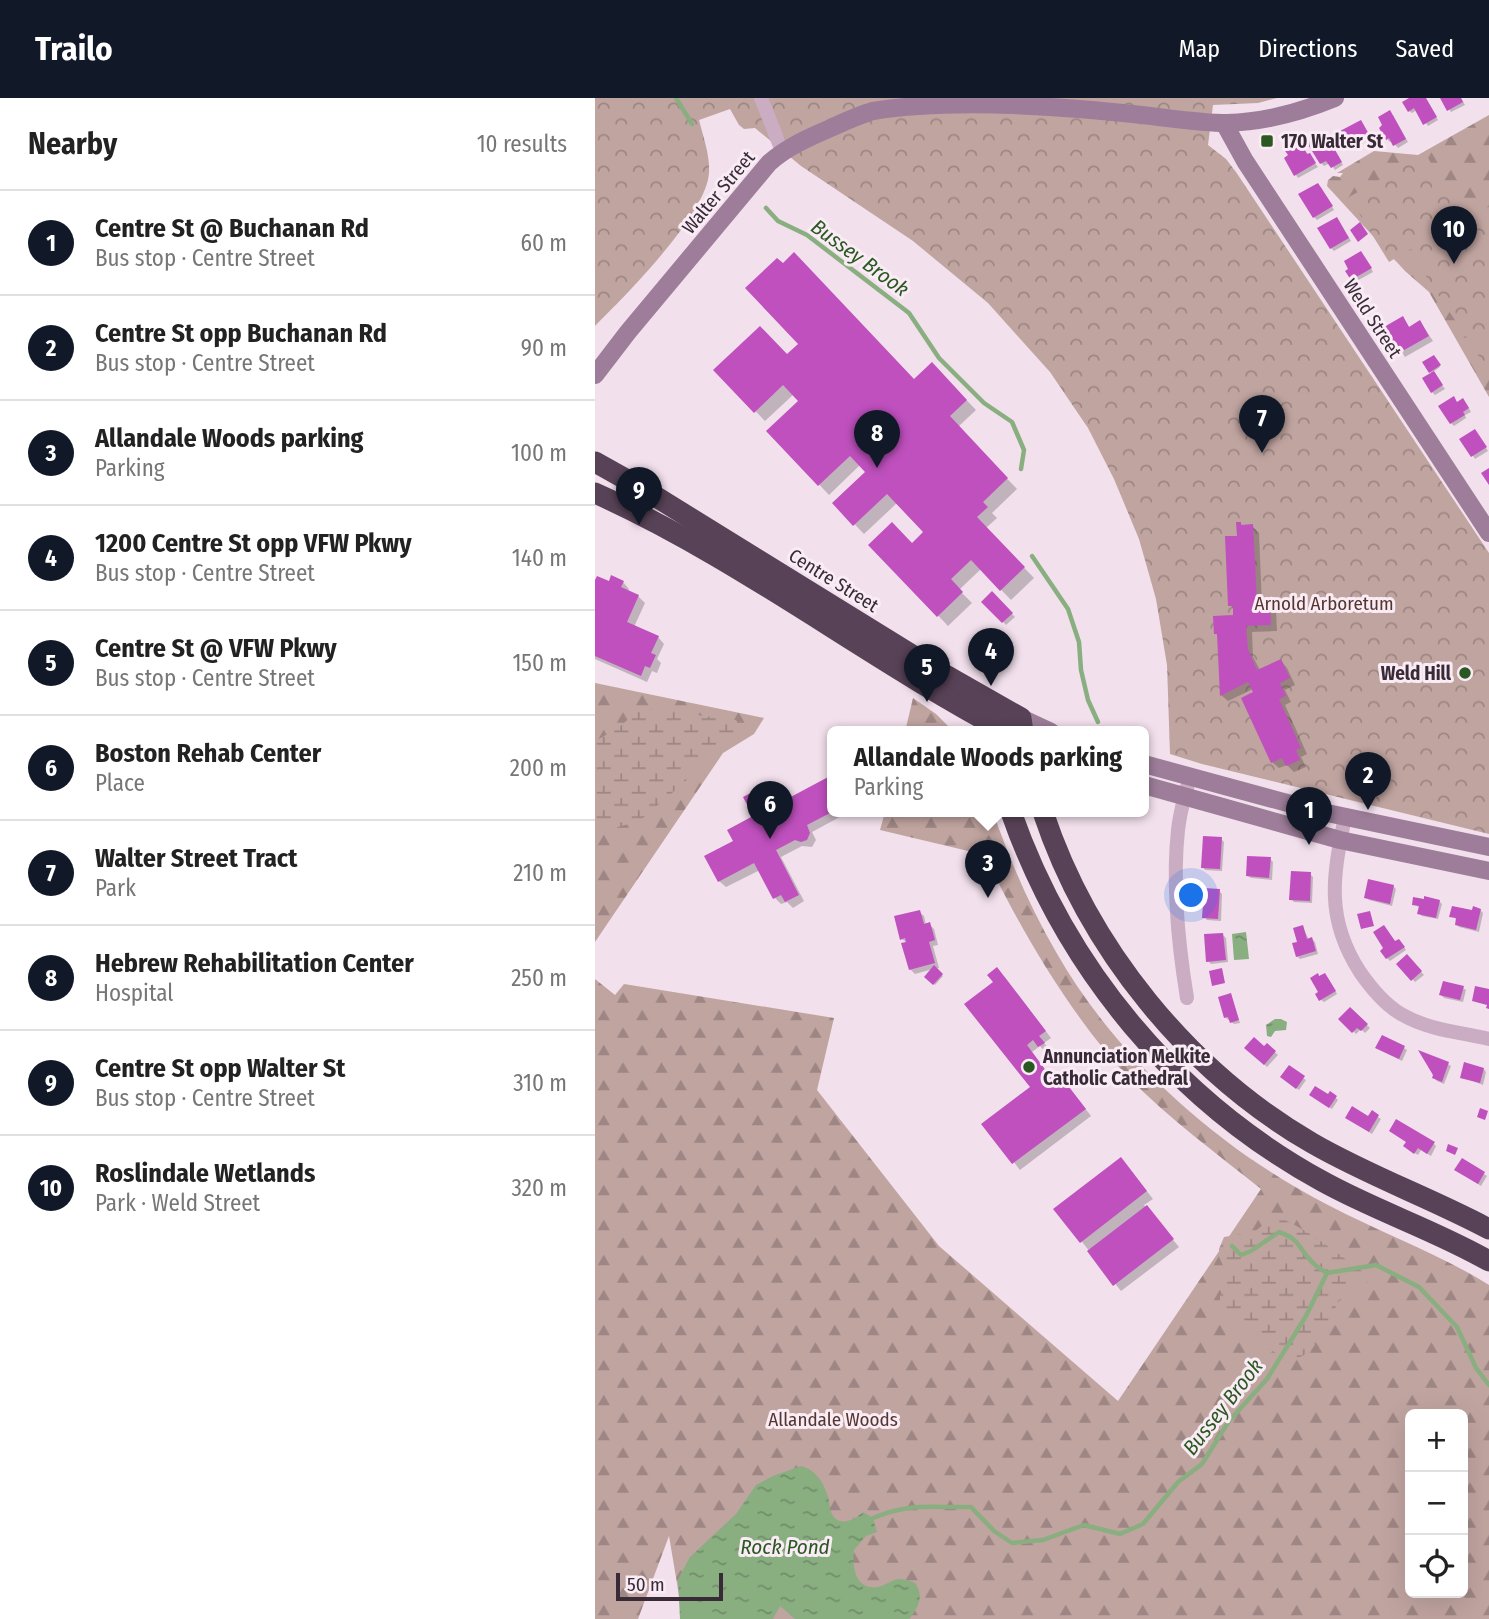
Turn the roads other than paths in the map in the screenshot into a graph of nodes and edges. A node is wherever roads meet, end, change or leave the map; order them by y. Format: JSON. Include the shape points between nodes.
{"nodes":[{"id":1,"x":761,"y":98,"type":"edge"},
{"id":2,"x":1335,"y":98,"type":"edge"},
{"id":3,"x":1224,"y":123,"type":"junction"},
{"id":4,"x":782,"y":151,"type":"junction"},
{"id":5,"x":595,"y":375,"type":"edge"},
{"id":6,"x":595,"y":462,"type":"edge"},
{"id":7,"x":595,"y":493,"type":"edge"},
{"id":8,"x":1489,"y":533,"type":"edge"},
{"id":9,"x":957,"y":704,"type":"junction"},
{"id":10,"x":972,"y":726,"type":"edge"},
{"id":11,"x":1014,"y":726,"type":"edge"},
{"id":12,"x":1016,"y":726,"type":"edge"},
{"id":13,"x":1149,"y":765,"type":"edge"},
{"id":14,"x":1190,"y":777,"type":"junction"},
{"id":15,"x":1149,"y":786,"type":"edge"},
{"id":16,"x":1185,"y":796,"type":"junction"},
{"id":17,"x":1013,"y":817,"type":"edge"},
{"id":18,"x":1045,"y":817,"type":"edge"},
{"id":19,"x":1345,"y":817,"type":"junction"},
{"id":20,"x":1340,"y":840,"type":"junction"},
{"id":21,"x":1470,"y":843,"type":"junction"},
{"id":22,"x":1489,"y":847,"type":"edge"},
{"id":23,"x":1465,"y":866,"type":"junction"},
{"id":24,"x":1489,"y":871,"type":"edge"},
{"id":25,"x":1187,"y":998,"type":"dead end"},
{"id":26,"x":1489,"y":1039,"type":"edge"},
{"id":27,"x":1373,"y":1175,"type":"junction"},
{"id":28,"x":1360,"y":1200,"type":"junction"},
{"id":29,"x":1489,"y":1229,"type":"edge"},
{"id":30,"x":1489,"y":1261,"type":"edge"}],
"edges":[{"from":1,"to":4,"type":"street"},
{"from":2,"to":3,"type":"street","name":"Walter Street","via":[[1260,120]]},
{"from":3,"to":4,"type":"street","name":"Walter Street","via":[[1039,104],[934,102],[872,111]]},
{"from":3,"to":8,"type":"street","name":"Weld Street"},
{"from":4,"to":5,"type":"street","name":"Walter Street"},
{"from":6,"to":12,"type":"highway","name":"Centre Street","via":[[933,668]]},
{"from":7,"to":9,"type":"highway","name":"Centre Street","via":[[705,549]]},
{"from":9,"to":10,"type":"highway"},
{"from":9,"to":11,"type":"highway","name":"Centre Street"},
{"from":13,"to":14,"type":"street"},
{"from":14,"to":16,"type":"street"},
{"from":14,"to":19,"type":"street"},
{"from":15,"to":16,"type":"street"},
{"from":16,"to":20,"type":"street"},
{"from":16,"to":25,"type":"street","via":[[1176,879],[1177,929]]},
{"from":17,"to":28,"type":"highway","via":[[1073,945],[1135,1030],[1171,1069],[1231,1121],[1293,1164]]},
{"from":18,"to":27,"type":"highway","via":[[1091,919],[1133,982],[1174,1031],[1269,1114]]},
{"from":19,"to":20,"type":"street"},
{"from":19,"to":21,"type":"street"},
{"from":20,"to":23,"type":"street"},
{"from":20,"to":26,"type":"street","via":[[1336,916],[1341,936],[1367,983],[1402,1014],[1440,1030]]},
{"from":21,"to":22,"type":"street"},
{"from":21,"to":23,"type":"street"},
{"from":23,"to":24,"type":"street"},
{"from":27,"to":28,"type":"highway"},
{"from":27,"to":29,"type":"highway"},
{"from":28,"to":30,"type":"highway"}]}
